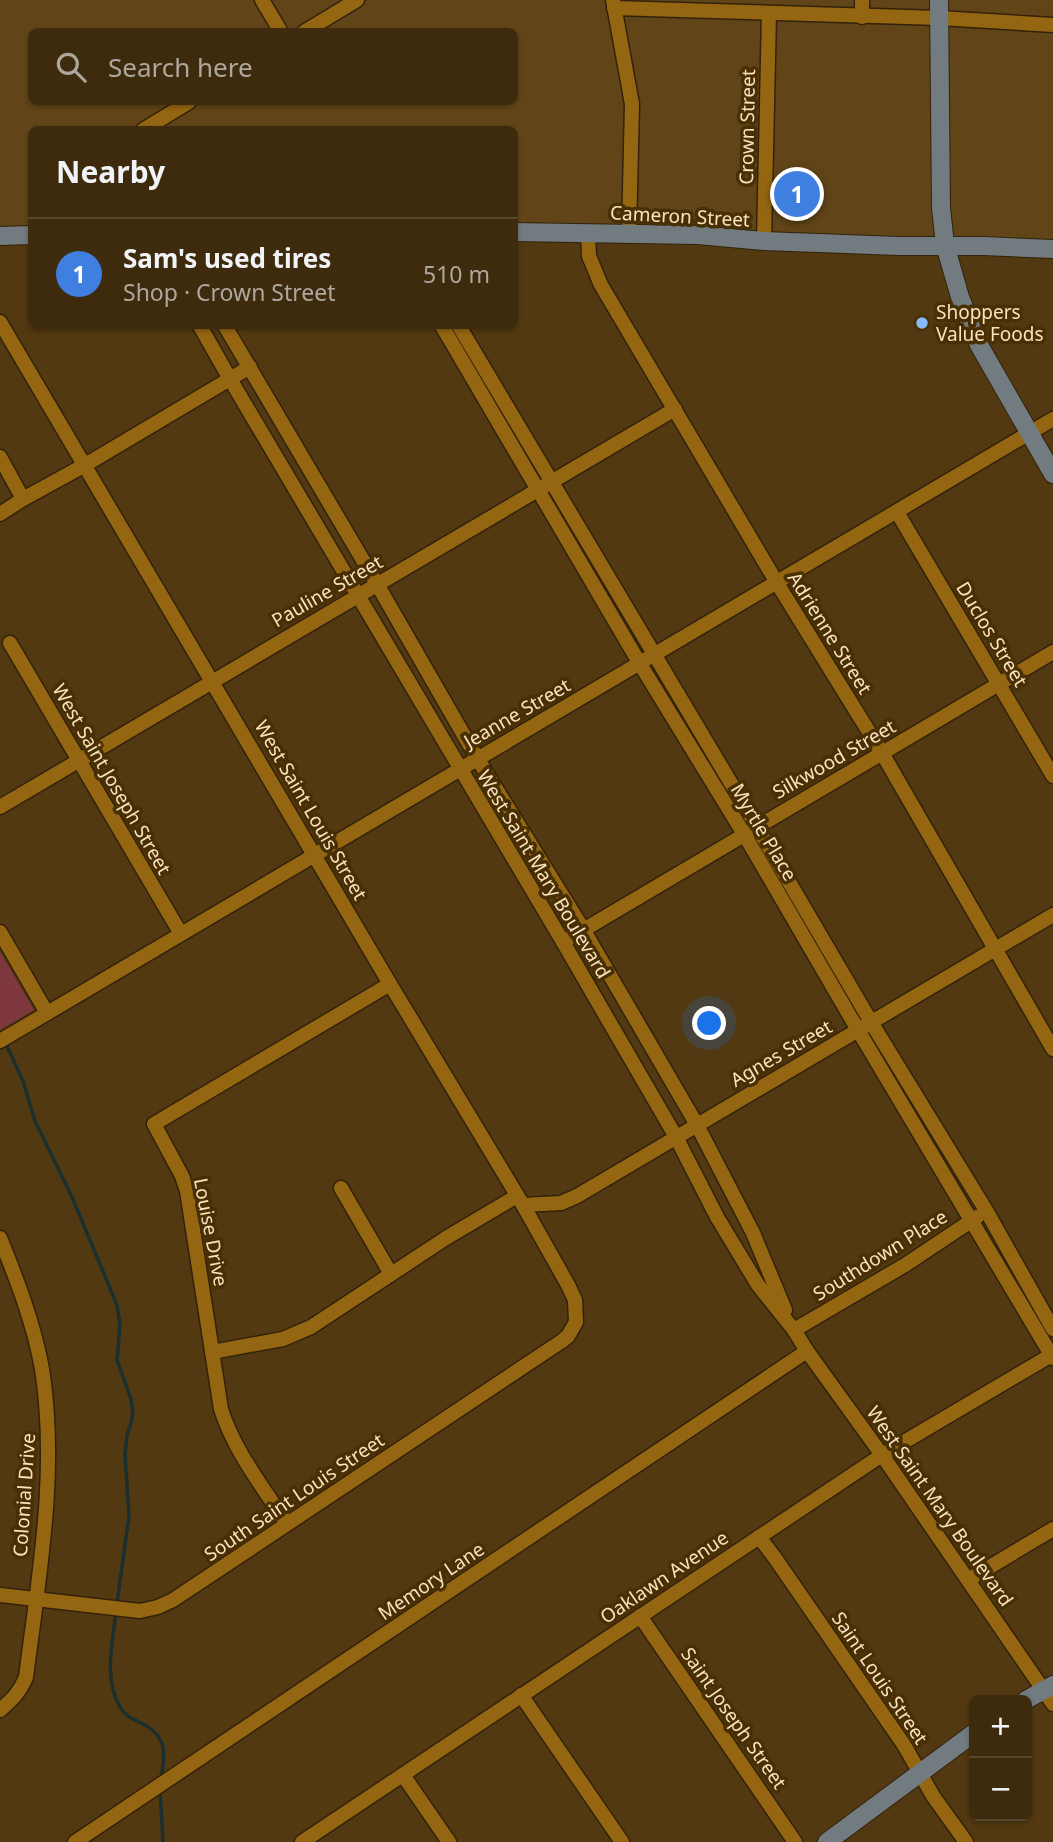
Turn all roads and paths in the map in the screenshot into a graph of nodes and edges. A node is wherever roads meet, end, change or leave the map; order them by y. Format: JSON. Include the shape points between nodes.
{"nodes":[{"id":1,"x":262,"y":0,"type":"edge"},
{"id":2,"x":357,"y":0,"type":"edge"},
{"id":3,"x":862,"y":0,"type":"edge"},
{"id":4,"x":613,"y":4,"type":"edge"},
{"id":5,"x":939,"y":9,"type":"edge"},
{"id":6,"x":769,"y":13,"type":"junction"},
{"id":7,"x":862,"y":17,"type":"junction"},
{"id":8,"x":1053,"y":25,"type":"edge"},
{"id":9,"x":279,"y":28,"type":"edge"},
{"id":10,"x":311,"y":28,"type":"edge"},
{"id":11,"x":184,"y":105,"type":"edge"},
{"id":12,"x":150,"y":126,"type":"edge"},
{"id":13,"x":518,"y":232,"type":"edge"},
{"id":14,"x":588,"y":233,"type":"junction"},
{"id":15,"x":629,"y":233,"type":"junction"},
{"id":16,"x":28,"y":235,"type":"edge"},
{"id":17,"x":0,"y":236,"type":"edge"},
{"id":18,"x":764,"y":241,"type":"junction"},
{"id":19,"x":946,"y":245,"type":"junction"},
{"id":20,"x":1053,"y":249,"type":"edge"},
{"id":21,"x":0,"y":322,"type":"edge"},
{"id":22,"x":202,"y":329,"type":"edge"},
{"id":23,"x":227,"y":329,"type":"edge"},
{"id":24,"x":444,"y":329,"type":"edge"},
{"id":25,"x":461,"y":329,"type":"edge"},
{"id":26,"x":250,"y":367,"type":"junction"},
{"id":27,"x":230,"y":379,"type":"junction"},
{"id":28,"x":675,"y":410,"type":"junction"},
{"id":29,"x":1053,"y":419,"type":"edge"},
{"id":30,"x":1029,"y":433,"type":"junction"},
{"id":31,"x":0,"y":457,"type":"edge"},
{"id":32,"x":85,"y":465,"type":"junction"},
{"id":33,"x":1053,"y":474,"type":"edge"},
{"id":34,"x":552,"y":481,"type":"junction"},
{"id":35,"x":538,"y":489,"type":"junction"},
{"id":36,"x":23,"y":499,"type":"junction"},
{"id":37,"x":0,"y":503,"type":"edge"},
{"id":38,"x":897,"y":512,"type":"junction"},
{"id":39,"x":0,"y":514,"type":"edge"},
{"id":40,"x":776,"y":583,"type":"junction"},
{"id":41,"x":377,"y":584,"type":"junction"},
{"id":42,"x":358,"y":595,"type":"junction"},
{"id":43,"x":10,"y":643,"type":"dead end"},
{"id":44,"x":1053,"y":652,"type":"edge"},
{"id":45,"x":654,"y":655,"type":"junction"},
{"id":46,"x":640,"y":664,"type":"junction"},
{"id":47,"x":212,"y":681,"type":"junction"},
{"id":48,"x":999,"y":684,"type":"junction"},
{"id":49,"x":882,"y":754,"type":"junction"},
{"id":50,"x":477,"y":758,"type":"junction"},
{"id":51,"x":78,"y":760,"type":"junction"},
{"id":52,"x":460,"y":769,"type":"junction"},
{"id":53,"x":1053,"y":776,"type":"edge"},
{"id":54,"x":0,"y":807,"type":"edge"},
{"id":55,"x":757,"y":827,"type":"junction"},
{"id":56,"x":744,"y":834,"type":"junction"},
{"id":57,"x":315,"y":855,"type":"junction"},
{"id":58,"x":1053,"y":915,"type":"edge"},
{"id":59,"x":583,"y":929,"type":"junction"},
{"id":60,"x":0,"y":932,"type":"edge"},
{"id":61,"x":181,"y":934,"type":"junction"},
{"id":62,"x":562,"y":942,"type":"junction"},
{"id":63,"x":995,"y":950,"type":"junction"},
{"id":64,"x":390,"y":984,"type":"junction"},
{"id":65,"x":47,"y":1013,"type":"junction"},
{"id":66,"x":871,"y":1022,"type":"junction"},
{"id":67,"x":858,"y":1030,"type":"junction"},
{"id":68,"x":0,"y":1041,"type":"edge"},
{"id":69,"x":1053,"y":1049,"type":"edge"},
{"id":70,"x":696,"y":1125,"type":"junction"},
{"id":71,"x":676,"y":1137,"type":"junction"},
{"id":72,"x":341,"y":1188,"type":"dead end"},
{"id":73,"x":520,"y":1201,"type":"junction"},
{"id":74,"x":987,"y":1212,"type":"junction"},
{"id":75,"x":971,"y":1221,"type":"junction"},
{"id":76,"x":0,"y":1238,"type":"edge"},
{"id":77,"x":391,"y":1274,"type":"junction"},
{"id":78,"x":576,"y":1322,"type":"joint"},
{"id":79,"x":1053,"y":1329,"type":"edge"},
{"id":80,"x":794,"y":1330,"type":"junction"},
{"id":81,"x":807,"y":1351,"type":"junction"},
{"id":82,"x":212,"y":1352,"type":"junction"},
{"id":83,"x":1052,"y":1356,"type":"edge"},
{"id":84,"x":882,"y":1455,"type":"junction"},
{"id":85,"x":287,"y":1524,"type":"junction"},
{"id":86,"x":1053,"y":1529,"type":"edge"},
{"id":87,"x":759,"y":1537,"type":"junction"},
{"id":88,"x":968,"y":1580,"type":"junction"},
{"id":89,"x":0,"y":1595,"type":"edge"},
{"id":90,"x":36,"y":1599,"type":"junction"},
{"id":91,"x":640,"y":1616,"type":"junction"},
{"id":92,"x":1050,"y":1693,"type":"edge"},
{"id":93,"x":521,"y":1695,"type":"junction"},
{"id":94,"x":1032,"y":1698,"type":"edge"},
{"id":95,"x":0,"y":1710,"type":"edge"},
{"id":96,"x":969,"y":1738,"type":"edge"},
{"id":97,"x":921,"y":1774,"type":"junction"},
{"id":98,"x":403,"y":1775,"type":"junction"},
{"id":99,"x":75,"y":1842,"type":"edge"},
{"id":100,"x":302,"y":1842,"type":"edge"},
{"id":101,"x":449,"y":1842,"type":"edge"},
{"id":102,"x":622,"y":1842,"type":"edge"},
{"id":103,"x":795,"y":1842,"type":"edge"},
{"id":104,"x":827,"y":1842,"type":"edge"},
{"id":105,"x":966,"y":1842,"type":"edge"}],
"edges":[{"from":1,"to":9,"type":"street"},
{"from":2,"to":10,"type":"street"},
{"from":3,"to":7,"type":"street"},
{"from":4,"to":6,"type":"street"},
{"from":4,"to":15,"type":"street","via":[[632,104]]},
{"from":5,"to":7,"type":"street"},
{"from":5,"to":8,"type":"street"},
{"from":5,"to":19,"type":"main road","via":[[941,208]]},
{"from":6,"to":7,"type":"street"},
{"from":6,"to":18,"type":"street","name":"Crown Street"},
{"from":11,"to":12,"type":"street"},
{"from":13,"to":14,"type":"main road","name":"Cameron Street"},
{"from":14,"to":15,"type":"main road","name":"Cameron Street"},
{"from":14,"to":28,"type":"street","name":"Adrienne Street","via":[[589,256],[601,285]]},
{"from":15,"to":18,"type":"main road","name":"Cameron Street"},
{"from":16,"to":17,"type":"main road"},
{"from":18,"to":19,"type":"main road","name":"Cameron Street"},
{"from":19,"to":20,"type":"main road","name":"Cameron Street"},
{"from":19,"to":30,"type":"main road","via":[[979,345]]},
{"from":21,"to":32,"type":"street","name":"West Saint Louis Street"},
{"from":22,"to":27,"type":"street","name":"West Saint Mary Boulevard"},
{"from":23,"to":26,"type":"street","name":"West Saint Mary Boulevard"},
{"from":24,"to":35,"type":"street","name":"Myrtle Place"},
{"from":25,"to":34,"type":"street","name":"Myrtle Place"},
{"from":26,"to":27,"type":"street"},
{"from":26,"to":41,"type":"street","name":"West Saint Mary Boulevard"},
{"from":27,"to":32,"type":"street"},
{"from":27,"to":42,"type":"street","name":"West Saint Mary Boulevard"},
{"from":28,"to":34,"type":"street","name":"Pauline Street"},
{"from":28,"to":40,"type":"street","name":"Adrienne Street"},
{"from":29,"to":30,"type":"street","name":"Jeanne Street"},
{"from":30,"to":33,"type":"main road"},
{"from":30,"to":38,"type":"street","name":"Jeanne Street"},
{"from":31,"to":36,"type":"street"},
{"from":32,"to":36,"type":"street"},
{"from":32,"to":47,"type":"street","name":"West Saint Louis Street"},
{"from":34,"to":35,"type":"street","name":"Pauline Street"},
{"from":34,"to":45,"type":"street","name":"Myrtle Place"},
{"from":35,"to":41,"type":"street","name":"Pauline Street"},
{"from":35,"to":46,"type":"street","name":"Myrtle Place"},
{"from":36,"to":37,"type":"street"},
{"from":36,"to":39,"type":"street"},
{"from":38,"to":40,"type":"street","name":"Jeanne Street"},
{"from":38,"to":48,"type":"street","name":"Duclos Street"},
{"from":40,"to":45,"type":"street","name":"Jeanne Street"},
{"from":40,"to":49,"type":"street","name":"Adrienne Street"},
{"from":41,"to":42,"type":"street","name":"Pauline Street"},
{"from":41,"to":50,"type":"street","name":"West Saint Mary Boulevard"},
{"from":42,"to":47,"type":"street","name":"Pauline Street"},
{"from":42,"to":52,"type":"street","name":"West Saint Mary Boulevard"},
{"from":43,"to":51,"type":"street","name":"West Saint Joseph Street"},
{"from":44,"to":48,"type":"street","name":"Silkwood Street"},
{"from":45,"to":46,"type":"street","name":"Jeanne Street"},
{"from":45,"to":55,"type":"street","name":"Myrtle Place"},
{"from":46,"to":50,"type":"street","name":"Jeanne Street"},
{"from":46,"to":56,"type":"street","name":"Myrtle Place"},
{"from":47,"to":51,"type":"street","name":"Pauline Street"},
{"from":47,"to":57,"type":"street","name":"West Saint Louis Street"},
{"from":48,"to":49,"type":"street","name":"Silkwood Street"},
{"from":48,"to":53,"type":"street","name":"Duclos Street"},
{"from":49,"to":55,"type":"street","name":"Silkwood Street"},
{"from":49,"to":63,"type":"street","name":"Adrienne Street"},
{"from":50,"to":52,"type":"street","name":"Jeanne Street"},
{"from":50,"to":59,"type":"street","name":"West Saint Mary Boulevard"},
{"from":51,"to":54,"type":"street","name":"Pauline Street"},
{"from":51,"to":61,"type":"street","name":"West Saint Joseph Street"},
{"from":52,"to":57,"type":"street","name":"Jeanne Street"},
{"from":52,"to":62,"type":"street","name":"West Saint Mary Boulevard"},
{"from":55,"to":56,"type":"street","name":"Silkwood Street"},
{"from":55,"to":66,"type":"street","name":"Myrtle Place"},
{"from":56,"to":59,"type":"street","name":"Silkwood Street"},
{"from":56,"to":67,"type":"street","name":"Myrtle Place"},
{"from":57,"to":61,"type":"street","name":"Jeanne Street"},
{"from":57,"to":64,"type":"street","name":"West Saint Louis Street"},
{"from":58,"to":63,"type":"street","name":"Agnes Street"},
{"from":59,"to":62,"type":"street","name":"Silkwood Street"},
{"from":59,"to":70,"type":"street","name":"West Saint Mary Boulevard"},
{"from":60,"to":65,"type":"street"},
{"from":61,"to":65,"type":"street","name":"Jeanne Street"},
{"from":62,"to":71,"type":"street","name":"West Saint Mary Boulevard"},
{"from":63,"to":66,"type":"street","name":"Agnes Street"},
{"from":63,"to":69,"type":"street","name":"Adrienne Street"},
{"from":64,"to":73,"type":"street","name":"West Saint Louis Street"},
{"from":64,"to":82,"type":"street","name":"Louise Drive","via":[[154,1124],[187,1191]]},
{"from":65,"to":68,"type":"street","name":"Jeanne Street"},
{"from":66,"to":67,"type":"street","name":"Agnes Street"},
{"from":66,"to":74,"type":"street","name":"Myrtle Place"},
{"from":67,"to":70,"type":"street","name":"Agnes Street"},
{"from":67,"to":75,"type":"street","name":"Myrtle Place"},
{"from":70,"to":71,"type":"street","name":"Agnes Street"},
{"from":70,"to":80,"type":"street","name":"West Saint Mary Boulevard","via":[[753,1233]]},
{"from":71,"to":73,"type":"street","name":"Agnes Street","via":[[561,1203]]},
{"from":71,"to":80,"type":"street","name":"West Saint Mary Boulevard","via":[[758,1285]]},
{"from":72,"to":77,"type":"street"},
{"from":73,"to":77,"type":"street","name":"Agnes Street","via":[[446,1238]]},
{"from":73,"to":78,"type":"street","name":"West Saint Louis Street","via":[[575,1300]]},
{"from":74,"to":75,"type":"street","name":"Southdown Place"},
{"from":74,"to":79,"type":"street","name":"Myrtle Place"},
{"from":75,"to":80,"type":"street","name":"Southdown Place"},
{"from":75,"to":83,"type":"street","name":"Myrtle Place"},
{"from":76,"to":90,"type":"street","name":"Colonial Drive","via":[[25,1304],[46,1398],[49,1476]]},
{"from":77,"to":82,"type":"street","name":"Agnes Street","via":[[293,1336]]},
{"from":78,"to":85,"type":"street","name":"South Saint Louis Street","via":[[562,1340]]},
{"from":80,"to":81,"type":"street","name":"West Saint Mary Boulevard"},
{"from":81,"to":84,"type":"street","name":"West Saint Mary Boulevard"},
{"from":81,"to":99,"type":"street","name":"Memory Lane"},
{"from":82,"to":85,"type":"street","name":"Louise Drive","via":[[227,1429]]},
{"from":83,"to":84,"type":"street","name":"Oaklawn Avenue"},
{"from":84,"to":87,"type":"street","name":"Oaklawn Avenue"},
{"from":84,"to":88,"type":"street","name":"West Saint Mary Boulevard"},
{"from":85,"to":90,"type":"street","name":"South Saint Louis Street","via":[[153,1609]]},
{"from":86,"to":88,"type":"street"},
{"from":87,"to":91,"type":"street","name":"Oaklawn Avenue"},
{"from":87,"to":97,"type":"street","name":"Saint Louis Street"},
{"from":88,"to":92,"type":"street","name":"West Saint Mary Boulevard"},
{"from":89,"to":90,"type":"street","name":"South Saint Louis Street"},
{"from":90,"to":95,"type":"street","name":"Colonial Drive","via":[[26,1677],[15,1698]]},
{"from":91,"to":93,"type":"street","name":"Oaklawn Avenue"},
{"from":91,"to":103,"type":"street","name":"Saint Joseph Street"},
{"from":92,"to":94,"type":"main road"},
{"from":93,"to":98,"type":"street","name":"Oaklawn Avenue"},
{"from":93,"to":102,"type":"street"},
{"from":96,"to":97,"type":"main road"},
{"from":97,"to":104,"type":"main road"},
{"from":97,"to":105,"type":"street","name":"Saint Louis Street"},
{"from":98,"to":100,"type":"street","name":"Oaklawn Avenue"},
{"from":98,"to":101,"type":"street"}]}
